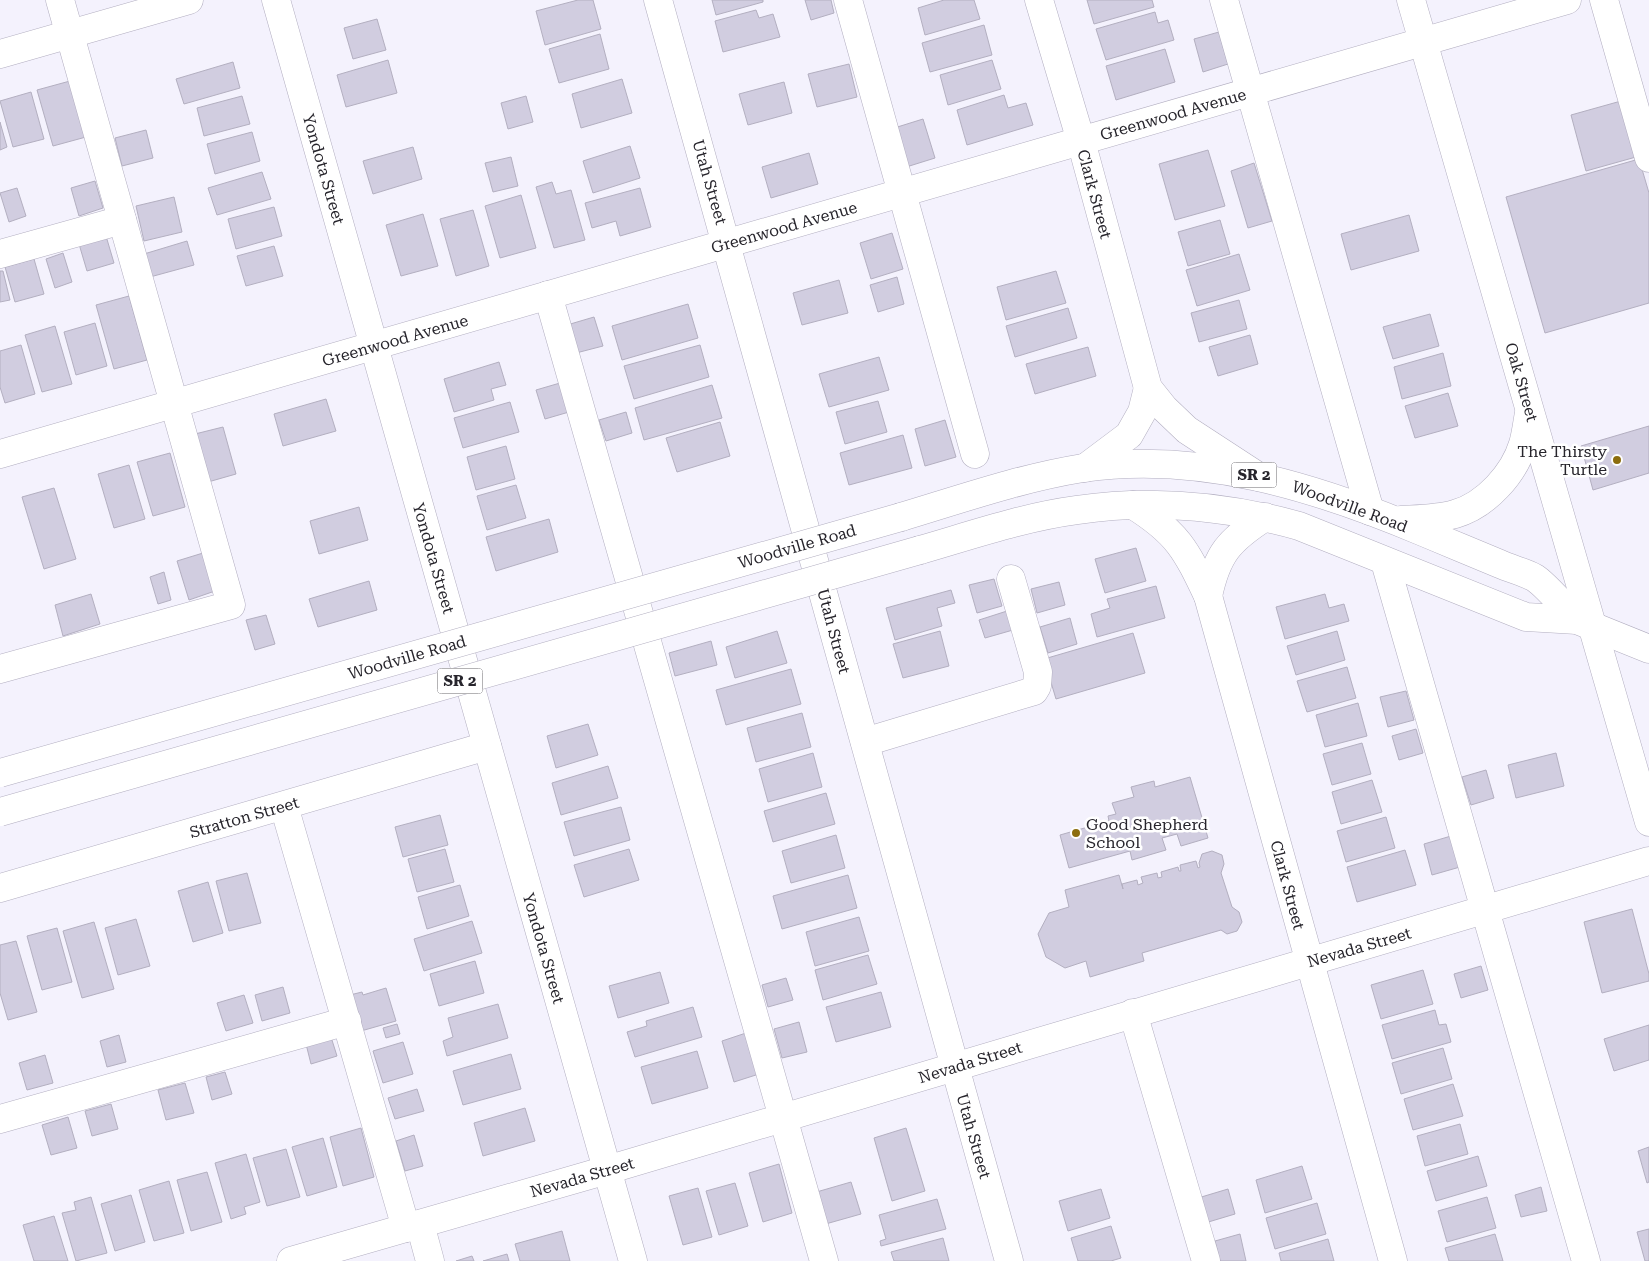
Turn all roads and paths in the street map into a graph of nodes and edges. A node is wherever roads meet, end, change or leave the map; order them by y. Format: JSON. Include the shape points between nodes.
{"nodes":[{"id":1,"x":60,"y":0,"type":"edge"},
{"id":2,"x":189,"y":0,"type":"edge"},
{"id":3,"x":276,"y":0,"type":"edge"},
{"id":4,"x":658,"y":0,"type":"edge"},
{"id":5,"x":848,"y":0,"type":"edge"},
{"id":6,"x":1039,"y":0,"type":"edge"},
{"id":7,"x":1224,"y":0,"type":"edge"},
{"id":8,"x":1567,"y":0,"type":"edge"},
{"id":9,"x":1604,"y":0,"type":"edge"},
{"id":10,"x":1415,"y":1,"type":"edge"},
{"id":11,"x":70,"y":34,"type":"junction"},
{"id":12,"x":1423,"y":42,"type":"junction"},
{"id":13,"x":0,"y":54,"type":"edge"},
{"id":14,"x":1250,"y":92,"type":"junction"},
{"id":15,"x":1081,"y":141,"type":"junction"},
{"id":16,"x":1649,"y":158,"type":"edge"},
{"id":17,"x":902,"y":193,"type":"junction"},
{"id":18,"x":122,"y":220,"type":"junction"},
{"id":19,"x":727,"y":244,"type":"junction"},
{"id":20,"x":0,"y":254,"type":"edge"},
{"id":21,"x":548,"y":296,"type":"junction"},
{"id":22,"x":374,"y":346,"type":"junction"},
{"id":23,"x":1148,"y":388,"type":"junction"},
{"id":24,"x":174,"y":404,"type":"junction"},
{"id":25,"x":1530,"y":409,"type":"junction"},
{"id":26,"x":0,"y":454,"type":"edge"},
{"id":27,"x":976,"y":454,"type":"dead end"},
{"id":28,"x":1085,"y":468,"type":"junction"},
{"id":29,"x":1259,"y":477,"type":"junction"},
{"id":30,"x":1133,"y":505,"type":"junction"},
{"id":31,"x":1382,"y":515,"type":"junction"},
{"id":32,"x":1265,"y":517,"type":"junction"},
{"id":33,"x":1385,"y":562,"type":"junction"},
{"id":34,"x":1011,"y":580,"type":"dead end"},
{"id":35,"x":1208,"y":596,"type":"junction"},
{"id":36,"x":1585,"y":624,"type":"junction"},
{"id":37,"x":1649,"y":649,"type":"edge"},
{"id":38,"x":0,"y":669,"type":"edge"},
{"id":39,"x":864,"y":742,"type":"junction"},
{"id":40,"x":487,"y":746,"type":"junction"},
{"id":41,"x":0,"y":773,"type":"edge"},
{"id":42,"x":284,"y":806,"type":"junction"},
{"id":43,"x":0,"y":812,"type":"edge"},
{"id":44,"x":1649,"y":822,"type":"edge"},
{"id":45,"x":1649,"y":861,"type":"edge"},
{"id":46,"x":0,"y":888,"type":"edge"},
{"id":47,"x":1485,"y":910,"type":"junction"},
{"id":48,"x":1309,"y":961,"type":"junction"},
{"id":49,"x":1134,"y":1014,"type":"junction"},
{"id":50,"x":347,"y":1021,"type":"junction"},
{"id":51,"x":954,"y":1067,"type":"junction"},
{"id":52,"x":784,"y":1118,"type":"junction"},
{"id":53,"x":0,"y":1119,"type":"edge"},
{"id":54,"x":607,"y":1170,"type":"junction"},
{"id":55,"x":413,"y":1226,"type":"junction"},
{"id":56,"x":291,"y":1261,"type":"edge"},
{"id":57,"x":430,"y":1261,"type":"edge"},
{"id":58,"x":633,"y":1261,"type":"edge"},
{"id":59,"x":824,"y":1261,"type":"edge"},
{"id":60,"x":1009,"y":1261,"type":"edge"},
{"id":61,"x":1206,"y":1261,"type":"edge"},
{"id":62,"x":1393,"y":1261,"type":"edge"},
{"id":63,"x":1586,"y":1261,"type":"edge"}],
"edges":[{"from":1,"to":11,"type":"street"},
{"from":2,"to":11,"type":"street"},
{"from":3,"to":22,"type":"street","name":"Yondota Street"},
{"from":4,"to":19,"type":"street","name":"Utah Street"},
{"from":5,"to":17,"type":"street"},
{"from":6,"to":15,"type":"street","name":"Clark Street"},
{"from":7,"to":14,"type":"street"},
{"from":8,"to":12,"type":"street","name":"Greenwood Avenue"},
{"from":9,"to":16,"type":"street"},
{"from":10,"to":12,"type":"street","name":"Oak Street"},
{"from":11,"to":13,"type":"street"},
{"from":11,"to":18,"type":"street"},
{"from":12,"to":14,"type":"street","name":"Greenwood Avenue"},
{"from":12,"to":25,"type":"street","name":"Oak Street"},
{"from":14,"to":15,"type":"street","name":"Greenwood Avenue"},
{"from":14,"to":31,"type":"street"},
{"from":15,"to":17,"type":"street","name":"Greenwood Avenue"},
{"from":15,"to":23,"type":"street","name":"Clark Street"},
{"from":17,"to":19,"type":"street","name":"Greenwood Avenue"},
{"from":17,"to":27,"type":"street"},
{"from":18,"to":20,"type":"street"},
{"from":18,"to":24,"type":"street"},
{"from":19,"to":21,"type":"street","name":"Greenwood Avenue"},
{"from":19,"to":39,"type":"street","name":"Utah Street"},
{"from":21,"to":22,"type":"street","name":"Greenwood Avenue"},
{"from":21,"to":52,"type":"street"},
{"from":22,"to":24,"type":"street","name":"Greenwood Avenue"},
{"from":22,"to":40,"type":"street","name":"Yondota Street"},
{"from":23,"to":28,"type":"street","name":"Clark Street","via":[[1142,412],[1129,435]]},
{"from":23,"to":29,"type":"street","name":"Clark Street","via":[[1187,430]]},
{"from":24,"to":26,"type":"street","name":"Greenwood Avenue"},
{"from":24,"to":38,"type":"street","via":[[231,605]]},
{"from":25,"to":31,"type":"street","via":[[1523,445],[1512,469],[1479,503],[1456,514],[1434,518]]},
{"from":25,"to":36,"type":"street","name":"Oak Street"},
{"from":28,"to":29,"type":"street","name":"Woodville Road","number":"SR 2","via":[[1119,464],[1171,465],[1222,469]]},
{"from":28,"to":41,"type":"street","name":"Woodville Road","number":"SR 2","bridge":true,"via":[[1000,488]]},
{"from":29,"to":31,"type":"street","name":"Woodville Road","number":"SR 2"},
{"from":30,"to":32,"type":"street","name":"Woodville Road","number":"SR 2","via":[[1185,506]]},
{"from":30,"to":35,"type":"street","name":"Clark Street","via":[[1167,528],[1181,544]]},
{"from":30,"to":43,"type":"street","name":"Woodville Road","number":"SR 2","bridge":true,"via":[[1076,510],[1032,519]]},
{"from":31,"to":36,"type":"street","name":"Woodville Road","number":"SR 2","via":[[1536,579]]},
{"from":32,"to":33,"type":"street","name":"Woodville Road","number":"SR 2","via":[[1299,526]]},
{"from":32,"to":35,"type":"street","name":"Clark Street","via":[[1228,547],[1214,571]]},
{"from":33,"to":36,"type":"street","name":"Woodville Road","number":"SR 2","via":[[1526,617]]},
{"from":33,"to":47,"type":"street"},
{"from":34,"to":39,"type":"street","via":[[1038,672],[1034,691]]},
{"from":35,"to":48,"type":"street","name":"Clark Street"},
{"from":36,"to":37,"type":"street","name":"Woodville Road","number":"SR 2"},
{"from":36,"to":44,"type":"street","name":"Oak Street"},
{"from":39,"to":51,"type":"street","name":"Utah Street"},
{"from":40,"to":42,"type":"street","name":"Stratton Street"},
{"from":40,"to":54,"type":"street","name":"Yondota Street"},
{"from":42,"to":46,"type":"street","name":"Stratton Street"},
{"from":42,"to":50,"type":"street"},
{"from":45,"to":47,"type":"street","name":"Nevada Street"},
{"from":47,"to":48,"type":"street","name":"Nevada Street"},
{"from":47,"to":63,"type":"street"},
{"from":48,"to":49,"type":"street","name":"Nevada Street"},
{"from":48,"to":62,"type":"street","name":"Clark Street"},
{"from":49,"to":51,"type":"street","name":"Nevada Street"},
{"from":49,"to":61,"type":"street"},
{"from":50,"to":53,"type":"street"},
{"from":50,"to":55,"type":"street"},
{"from":51,"to":52,"type":"street","name":"Nevada Street"},
{"from":51,"to":60,"type":"street","name":"Utah Street"},
{"from":52,"to":54,"type":"street","name":"Nevada Street"},
{"from":52,"to":59,"type":"street"},
{"from":54,"to":55,"type":"street","name":"Nevada Street"},
{"from":54,"to":58,"type":"street","name":"Yondota Street"},
{"from":55,"to":56,"type":"street","name":"Nevada Street"},
{"from":55,"to":57,"type":"street"}]}
